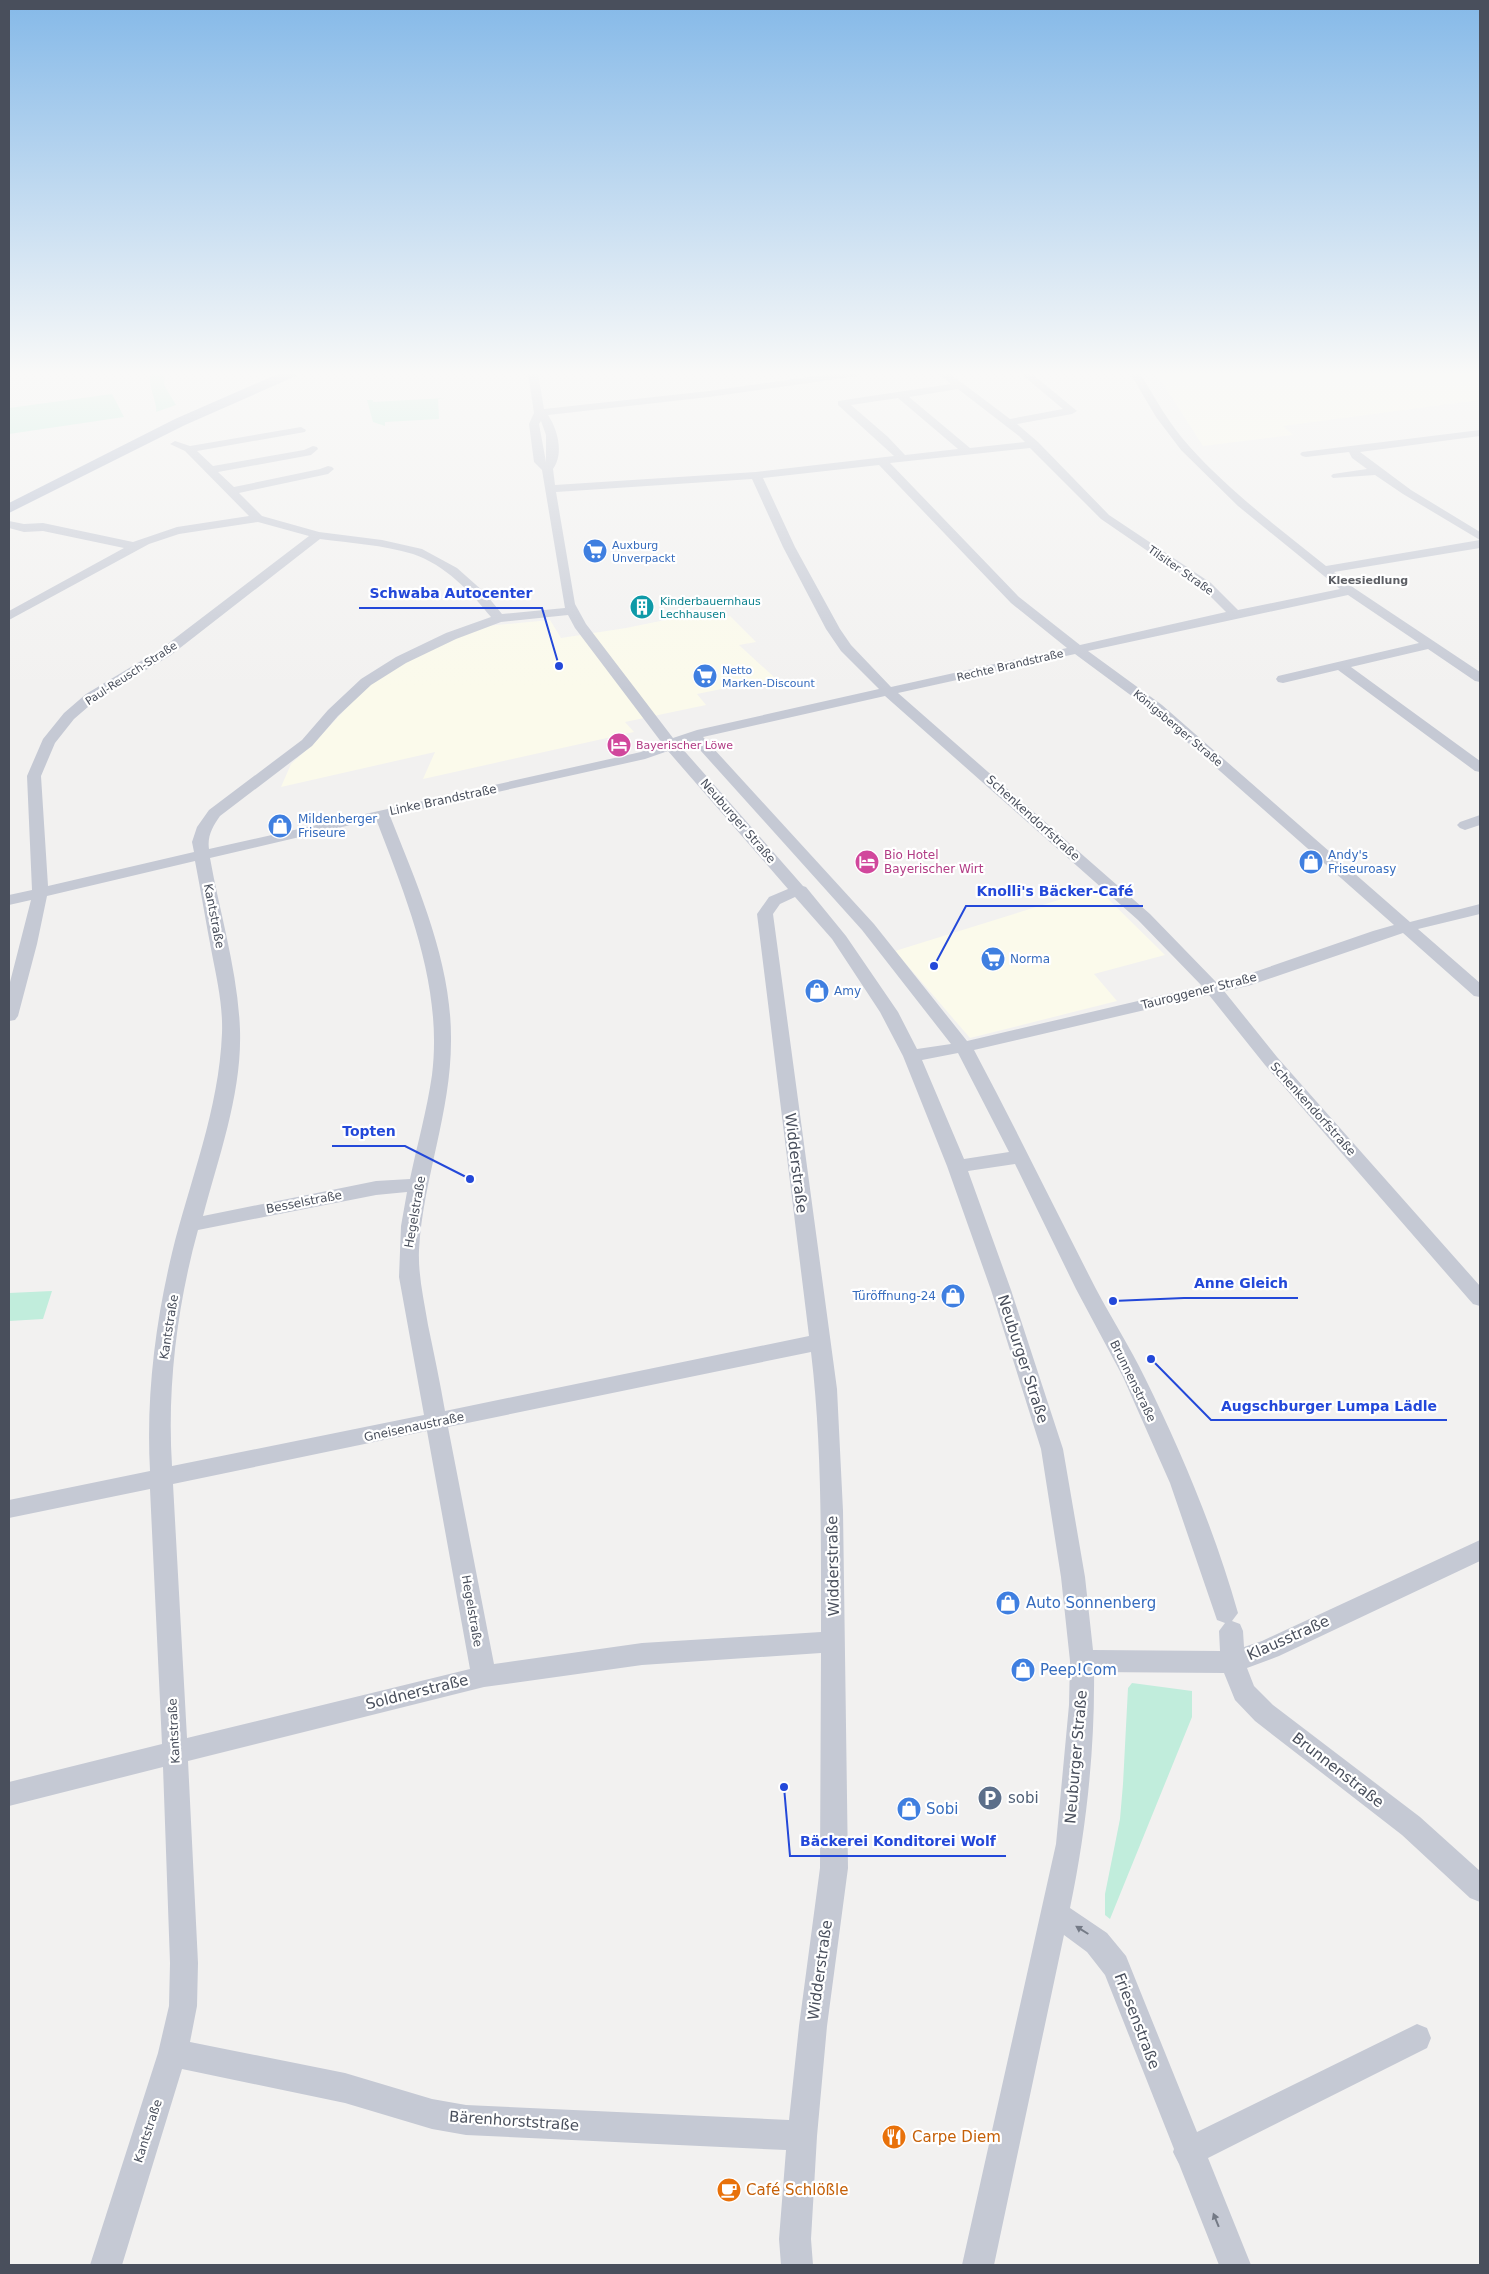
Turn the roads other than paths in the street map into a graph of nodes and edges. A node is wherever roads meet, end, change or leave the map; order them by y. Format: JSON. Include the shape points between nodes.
{"nodes":[{"id":1,"x":47,"y":479,"type":"edge"},
{"id":2,"x":68,"y":479,"type":"edge"},
{"id":3,"x":220,"y":479,"type":"edge"},
{"id":4,"x":290,"y":479,"type":"edge"},
{"id":5,"x":549,"y":479,"type":"edge"},
{"id":6,"x":691,"y":479,"type":"edge"},
{"id":7,"x":758,"y":479,"type":"edge"},
{"id":8,"x":899,"y":479,"type":"edge"},
{"id":9,"x":1068,"y":479,"type":"edge"},
{"id":10,"x":1216,"y":479,"type":"edge"},
{"id":11,"x":1389,"y":479,"type":"edge"},
{"id":12,"x":550,"y":488,"type":"junction"},
{"id":13,"x":232,"y":491,"type":"junction"},
{"id":14,"x":9,"y":498,"type":"edge"},
{"id":15,"x":9,"y":509,"type":"edge"},
{"id":16,"x":258,"y":518,"type":"junction"},
{"id":17,"x":9,"y":524,"type":"edge"},
{"id":18,"x":318,"y":535,"type":"junction"},
{"id":19,"x":1480,"y":537,"type":"edge"},
{"id":20,"x":1480,"y":544,"type":"edge"},
{"id":21,"x":133,"y":546,"type":"junction"},
{"id":22,"x":1464,"y":547,"type":"junction"},
{"id":23,"x":1480,"y":558,"type":"edge"},
{"id":24,"x":1323,"y":570,"type":"junction"},
{"id":25,"x":1350,"y":591,"type":"junction"},
{"id":26,"x":572,"y":611,"type":"junction"},
{"id":27,"x":1235,"y":614,"type":"junction"},
{"id":28,"x":9,"y":616,"type":"edge"},
{"id":29,"x":499,"y":618,"type":"junction"},
{"id":30,"x":1428,"y":645,"type":"junction"},
{"id":31,"x":1077,"y":650,"type":"junction"},
{"id":32,"x":1340,"y":665,"type":"junction"},
{"id":33,"x":1282,"y":678,"type":"dead end"},
{"id":34,"x":1480,"y":678,"type":"edge"},
{"id":35,"x":889,"y":692,"type":"junction"},
{"id":36,"x":694,"y":735,"type":"junction"},
{"id":37,"x":671,"y":745,"type":"junction"},
{"id":38,"x":1480,"y":768,"type":"edge"},
{"id":39,"x":381,"y":814,"type":"junction"},
{"id":40,"x":1480,"y":820,"type":"edge"},
{"id":41,"x":1465,"y":825,"type":"dead end"},
{"id":42,"x":202,"y":855,"type":"junction"},
{"id":43,"x":800,"y":890,"type":"junction"},
{"id":44,"x":40,"y":893,"type":"junction"},
{"id":45,"x":9,"y":900,"type":"edge"},
{"id":46,"x":1480,"y":909,"type":"edge"},
{"id":47,"x":1406,"y":926,"type":"junction"},
{"id":48,"x":1211,"y":988,"type":"junction"},
{"id":49,"x":1480,"y":992,"type":"edge"},
{"id":50,"x":9,"y":1016,"type":"edge"},
{"id":51,"x":963,"y":1047,"type":"junction"},
{"id":52,"x":912,"y":1056,"type":"junction"},
{"id":53,"x":1020,"y":1157,"type":"junction"},
{"id":54,"x":957,"y":1166,"type":"junction"},
{"id":55,"x":420,"y":1185,"type":"junction"},
{"id":56,"x":190,"y":1225,"type":"junction"},
{"id":57,"x":1480,"y":1299,"type":"edge"},
{"id":58,"x":819,"y":1342,"type":"junction"},
{"id":59,"x":436,"y":1422,"type":"junction"},
{"id":60,"x":160,"y":1478,"type":"junction"},
{"id":61,"x":9,"y":1509,"type":"edge"},
{"id":62,"x":1480,"y":1550,"type":"edge"},
{"id":63,"x":1228,"y":1622,"type":"joint"},
{"id":64,"x":834,"y":1642,"type":"junction"},
{"id":65,"x":1082,"y":1661,"type":"junction"},
{"id":66,"x":1233,"y":1662,"type":"junction"},
{"id":67,"x":484,"y":1676,"type":"junction"},
{"id":68,"x":175,"y":1754,"type":"junction"},
{"id":69,"x":9,"y":1794,"type":"edge"},
{"id":70,"x":1480,"y":1889,"type":"edge"},
{"id":71,"x":1055,"y":1914,"type":"junction"},
{"id":72,"x":1417,"y":2038,"type":"dead end"},
{"id":73,"x":173,"y":2053,"type":"junction"},
{"id":74,"x":802,"y":2136,"type":"junction"},
{"id":75,"x":1188,"y":2152,"type":"junction"},
{"id":76,"x":106,"y":2265,"type":"edge"},
{"id":77,"x":797,"y":2265,"type":"edge"},
{"id":78,"x":978,"y":2265,"type":"edge"},
{"id":79,"x":1235,"y":2265,"type":"edge"}],
"edges":[{"from":1,"to":14,"type":"main road"},
{"from":2,"to":15,"type":"main road"},
{"from":3,"to":13,"type":"street"},
{"from":4,"to":13,"type":"street"},
{"from":5,"to":12,"type":"street","name":"Neuburger Straße"},
{"from":6,"to":12,"type":"street"},
{"from":7,"to":35,"type":"street","name":"Schenkendorfstraße","via":[[789,547],[833,629],[846,648]]},
{"from":8,"to":31,"type":"street","name":"Königsberger Straße","via":[[1015,600]]},
{"from":9,"to":27,"type":"street","name":"Tilsiter Straße","via":[[1105,517],[1206,586]]},
{"from":10,"to":24,"type":"street"},
{"from":11,"to":19,"type":"street"},
{"from":12,"to":26,"type":"street","name":"Neuburger Straße"},
{"from":13,"to":16,"type":"street"},
{"from":16,"to":18,"type":"street"},
{"from":16,"to":21,"type":"street","via":[[176,531]]},
{"from":17,"to":21,"type":"street","via":[[24,528],[44,527]]},
{"from":18,"to":29,"type":"street","via":[[418,552],[453,571],[480,595]]},
{"from":18,"to":44,"type":"street","name":"Paul-Reusch-Straße","via":[[166,652],[91,697],[69,716],[48,742],[34,776]]},
{"from":20,"to":22,"type":"street"},
{"from":21,"to":28,"type":"street"},
{"from":22,"to":23,"type":"street"},
{"from":22,"to":24,"type":"street"},
{"from":24,"to":25,"type":"street"},
{"from":25,"to":27,"type":"street","name":"Rechte Brandstraße"},
{"from":25,"to":30,"type":"street"},
{"from":26,"to":29,"type":"street","name":"Kantstraße"},
{"from":26,"to":37,"type":"street","name":"Neuburger Straße","via":[[592,644]]},
{"from":27,"to":31,"type":"street","name":"Rechte Brandstraße"},
{"from":29,"to":42,"type":"street","name":"Kantstraße","via":[[414,653],[366,682],[307,744],[214,814],[200,842]]},
{"from":30,"to":32,"type":"street"},
{"from":30,"to":34,"type":"street"},
{"from":31,"to":35,"type":"street","name":"Rechte Brandstraße"},
{"from":31,"to":47,"type":"street","name":"Königsberger Straße","via":[[1157,708]]},
{"from":32,"to":33,"type":"street"},
{"from":32,"to":38,"type":"street"},
{"from":35,"to":36,"type":"street","name":"Rechte Brandstraße"},
{"from":35,"to":48,"type":"street","name":"Schenkendorfstraße","via":[[1144,918],[1202,974]]},
{"from":36,"to":37,"type":"street","name":"Rechte Brandstraße"},
{"from":36,"to":51,"type":"street","name":"Neuburger Straße","via":[[868,927]]},
{"from":37,"to":39,"type":"street","name":"Linke Brandstraße","via":[[644,755]]},
{"from":37,"to":43,"type":"street","name":"Neuburger Straße"},
{"from":39,"to":42,"type":"street","name":"Linke Brandstraße"},
{"from":39,"to":55,"type":"street","name":"Hegelstraße","via":[[425,931],[439,1003],[441,1074]]},
{"from":40,"to":41,"type":"street"},
{"from":42,"to":44,"type":"street","name":"Linke Brandstraße"},
{"from":42,"to":56,"type":"street","name":"Kantstraße","via":[[229,996],[231,1032],[226,1087]]},
{"from":43,"to":52,"type":"street","name":"Neuburger Straße","via":[[844,944],[889,1012]]},
{"from":43,"to":58,"type":"street","name":"Widderstraße","via":[[773,900],[765,914]]},
{"from":44,"to":45,"type":"street","name":"Linke Brandstraße"},
{"from":44,"to":50,"type":"street"},
{"from":46,"to":47,"type":"street","name":"Tauroggener Straße"},
{"from":47,"to":48,"type":"street","name":"Tauroggener Straße","via":[[1242,982]]},
{"from":47,"to":49,"type":"street","name":"Königsberger Straße"},
{"from":48,"to":51,"type":"street","name":"Tauroggener Straße"},
{"from":48,"to":57,"type":"street","name":"Schenkendorfstraße"},
{"from":51,"to":52,"type":"street","name":"Tauroggener Straße"},
{"from":51,"to":53,"type":"street","name":"Neuburger Straße"},
{"from":52,"to":54,"type":"street","name":"Neuburger Straße"},
{"from":53,"to":54,"type":"street"},
{"from":53,"to":63,"type":"street","name":"Brunnenstraße","via":[[1134,1377],[1184,1492],[1217,1581]]},
{"from":54,"to":65,"type":"street","name":"Neuburger Straße","via":[[1002,1290],[1052,1449],[1073,1578]]},
{"from":55,"to":56,"type":"street","name":"Besselstraße","via":[[376,1188]]},
{"from":55,"to":59,"type":"street","name":"Hegelstraße","via":[[410,1234],[408,1268]]},
{"from":56,"to":60,"type":"street","name":"Kantstraße","via":[[172,1304],[164,1359]]},
{"from":58,"to":59,"type":"street","name":"Gneisenaustraße"},
{"from":58,"to":64,"type":"street","name":"Widderstraße","via":[[830,1449]]},
{"from":59,"to":60,"type":"street","name":"Gneisenaustraße"},
{"from":59,"to":67,"type":"street","name":"Hegelstraße"},
{"from":60,"to":61,"type":"street","name":"Gneisenaustraße"},
{"from":60,"to":68,"type":"street","name":"Kantstraße"},
{"from":62,"to":66,"type":"street","name":"Klausstraße","via":[[1270,1649]]},
{"from":63,"to":66,"type":"street","name":"Brunnenstraße"},
{"from":64,"to":67,"type":"street","name":"Soldnerstraße","via":[[642,1654]]},
{"from":64,"to":74,"type":"street","name":"Widderstraße","via":[[834,1868]]},
{"from":65,"to":66,"type":"street","name":"Klausstraße"},
{"from":65,"to":71,"type":"street","name":"Neuburger Straße","via":[[1082,1705],[1069,1844]]},
{"from":66,"to":70,"type":"street","name":"Brunnenstraße","via":[[1244,1692],[1264,1713],[1411,1826]]},
{"from":67,"to":68,"type":"street","name":"Soldnerstraße"},
{"from":68,"to":69,"type":"street","name":"Soldnerstraße"},
{"from":68,"to":73,"type":"street","name":"Kantstraße","via":[[184,1963],[182,2006]]},
{"from":75,"to":71,"type":"street","name":"Friesenstraße","one_way":true,"via":[[1116,1966],[1106,1950],[1087,1932]]},
{"from":71,"to":78,"type":"street","name":"Neuburger Straße"},
{"from":72,"to":75,"type":"street"},
{"from":73,"to":74,"type":"street","name":"Bärenhorststraße","via":[[345,2088],[432,2114],[466,2120]]},
{"from":73,"to":76,"type":"street","name":"Kantstraße"},
{"from":74,"to":77,"type":"street","name":"Widderstraße","via":[[795,2239]]},
{"from":79,"to":75,"type":"street","name":"Friesenstraße","one_way":true}]}
